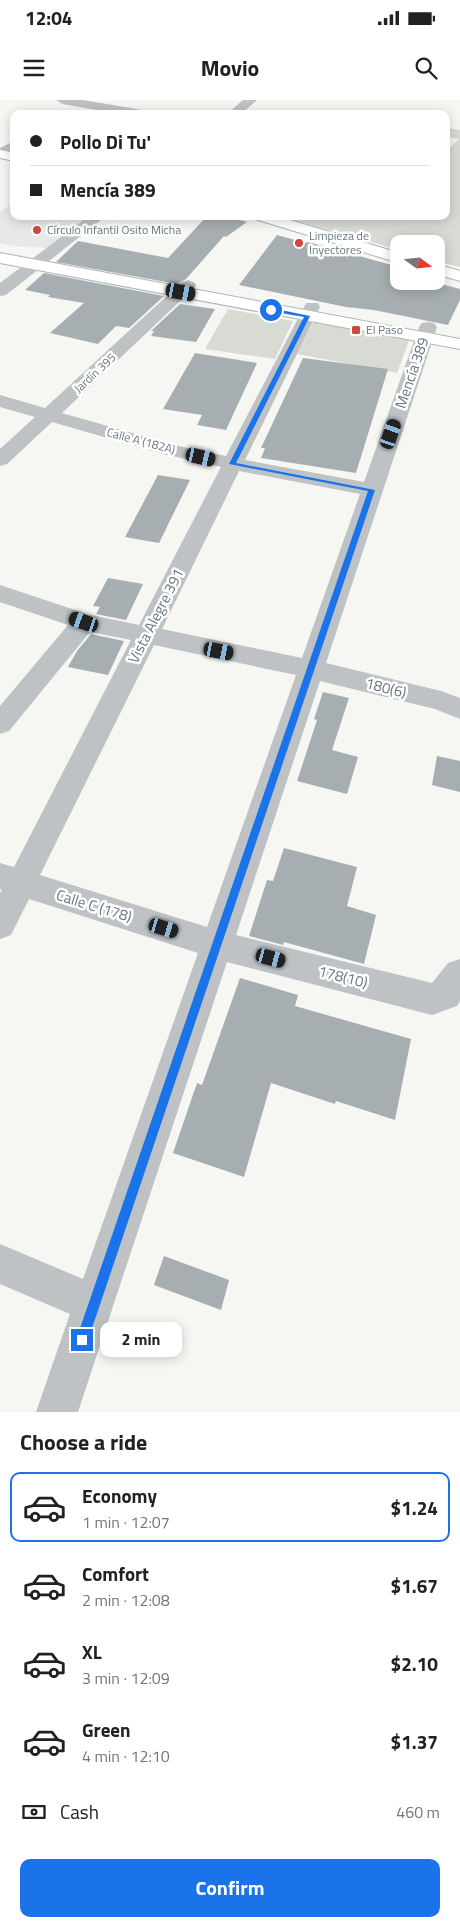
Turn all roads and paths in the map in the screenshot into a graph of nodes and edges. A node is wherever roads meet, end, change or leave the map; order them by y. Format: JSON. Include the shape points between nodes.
{"nodes":[{"id":1,"x":62,"y":100,"type":"edge"},
{"id":2,"x":251,"y":100,"type":"edge"},
{"id":3,"x":85,"y":102,"type":"edge"},
{"id":4,"x":72,"y":110,"type":"edge"},
{"id":5,"x":123,"y":110,"type":"edge"},
{"id":6,"x":238,"y":110,"type":"edge"},
{"id":7,"x":94,"y":220,"type":"edge"},
{"id":8,"x":273,"y":220,"type":"edge"},
{"id":9,"x":0,"y":250,"type":"edge"},
{"id":10,"x":390,"y":255,"type":"edge"},
{"id":11,"x":0,"y":258,"type":"edge"},
{"id":12,"x":42,"y":261,"type":"junction"},
{"id":13,"x":445,"y":272,"type":"edge"},
{"id":14,"x":460,"y":276,"type":"edge"},
{"id":15,"x":185,"y":288,"type":"junction"},
{"id":16,"x":0,"y":291,"type":"edge"},
{"id":17,"x":309,"y":312,"type":"junction"},
{"id":18,"x":426,"y":332,"type":"junction"},
{"id":19,"x":460,"y":334,"type":"edge"},
{"id":20,"x":460,"y":344,"type":"edge"},
{"id":21,"x":0,"y":401,"type":"edge"},
{"id":22,"x":49,"y":416,"type":"junction"},
{"id":23,"x":0,"y":460,"type":"edge"},
{"id":24,"x":232,"y":464,"type":"junction"},
{"id":25,"x":372,"y":490,"type":"junction"},
{"id":26,"x":0,"y":593,"type":"edge"},
{"id":27,"x":84,"y":622,"type":"junction"},
{"id":28,"x":146,"y":636,"type":"junction"},
{"id":29,"x":311,"y":669,"type":"junction"},
{"id":30,"x":460,"y":709,"type":"edge"},
{"id":31,"x":0,"y":724,"type":"edge"},
{"id":32,"x":10,"y":880,"type":"edge"},
{"id":33,"x":0,"y":925,"type":"edge"},
{"id":34,"x":217,"y":945,"type":"junction"},
{"id":35,"x":460,"y":974,"type":"edge"},
{"id":36,"x":0,"y":1264,"type":"edge"},
{"id":37,"x":94,"y":1304,"type":"junction"},
{"id":38,"x":57,"y":1412,"type":"edge"}],
"edges":[{"from":1,"to":3,"type":"street"},
{"from":2,"to":6,"type":"street"},
{"from":3,"to":4,"type":"street"},
{"from":3,"to":5,"type":"street"},
{"from":7,"to":12,"type":"street"},
{"from":8,"to":10,"type":"main road"},
{"from":9,"to":12,"type":"main road"},
{"from":11,"to":12,"type":"main road"},
{"from":12,"to":15,"type":"main road"},
{"from":12,"to":16,"type":"street"},
{"from":13,"to":14,"type":"main road"},
{"from":15,"to":17,"type":"main road"},
{"from":15,"to":22,"type":"street","name":"Jardín 395"},
{"from":17,"to":18,"type":"main road"},
{"from":17,"to":24,"type":"street","name":"Vista Alegre 391"},
{"from":18,"to":19,"type":"main road"},
{"from":18,"to":20,"type":"main road"},
{"from":18,"to":25,"type":"street","name":"Mencía 389"},
{"from":21,"to":22,"type":"street","name":"Calle A (182A)"},
{"from":22,"to":23,"type":"street","name":"Jardín 395"},
{"from":22,"to":24,"type":"street","name":"Calle A (182A)"},
{"from":24,"to":25,"type":"street","name":"Calle A (182A)"},
{"from":24,"to":28,"type":"street","name":"Vista Alegre 391"},
{"from":25,"to":29,"type":"street","name":"Mencía 389"},
{"from":26,"to":27,"type":"street","name":"180(6)"},
{"from":27,"to":28,"type":"street","name":"180(6)"},
{"from":27,"to":31,"type":"street"},
{"from":28,"to":29,"type":"street","name":"180(6)"},
{"from":28,"to":32,"type":"street","name":"Vista Alegre 391"},
{"from":29,"to":30,"type":"street","name":"180(6)","via":[[441,701]]},
{"from":29,"to":34,"type":"street","name":"Mencía 389"},
{"from":32,"to":33,"type":"street","name":"Vista Alegre 391"},
{"from":32,"to":34,"type":"street","name":"Calle C (178)"},
{"from":34,"to":35,"type":"street","name":"178(10)","via":[[432,999],[444,995]]},
{"from":34,"to":37,"type":"street","name":"Mencía 389"},
{"from":36,"to":37,"type":"street"},
{"from":37,"to":38,"type":"street","name":"Mencía 389"}]}
